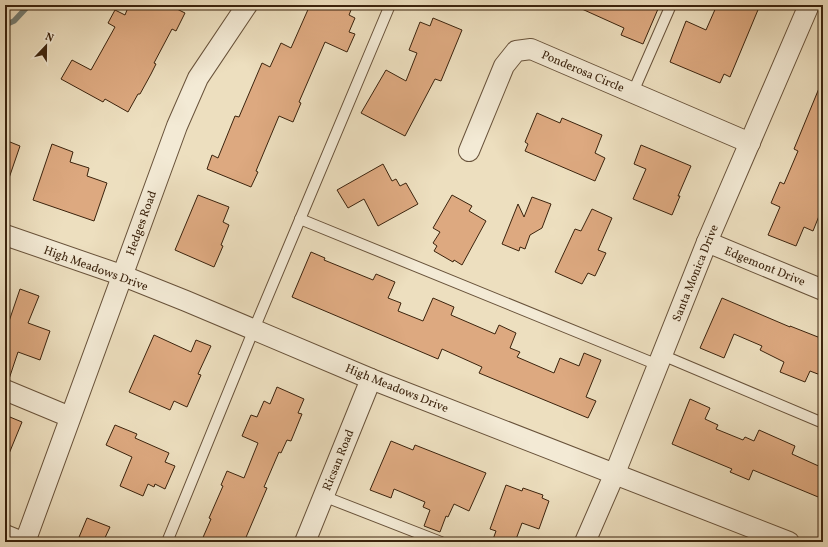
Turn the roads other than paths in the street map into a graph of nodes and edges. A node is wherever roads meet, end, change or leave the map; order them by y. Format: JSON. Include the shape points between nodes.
{"nodes":[{"id":1,"x":247,"y":5,"type":"edge"},
{"id":2,"x":390,"y":5,"type":"edge"},
{"id":3,"x":671,"y":5,"type":"edge"},
{"id":4,"x":809,"y":5,"type":"edge"},
{"id":5,"x":633,"y":92,"type":"junction"},
{"id":6,"x":750,"y":143,"type":"junction"},
{"id":7,"x":469,"y":151,"type":"dead end"},
{"id":8,"x":300,"y":219,"type":"junction"},
{"id":9,"x":5,"y":235,"type":"edge"},
{"id":10,"x":706,"y":242,"type":"junction"},
{"id":11,"x":121,"y":275,"type":"junction"},
{"id":12,"x":823,"y":290,"type":"edge"},
{"id":13,"x":254,"y":329,"type":"junction"},
{"id":14,"x":660,"y":360,"type":"junction"},
{"id":15,"x":371,"y":379,"type":"junction"},
{"id":16,"x":5,"y":390,"type":"edge"},
{"id":17,"x":70,"y":416,"type":"junction"},
{"id":18,"x":823,"y":422,"type":"edge"},
{"id":19,"x":615,"y":473,"type":"junction"},
{"id":20,"x":323,"y":496,"type":"junction"},
{"id":21,"x":5,"y":535,"type":"edge"},
{"id":22,"x":23,"y":542,"type":"edge"},
{"id":23,"x":167,"y":542,"type":"edge"},
{"id":24,"x":305,"y":542,"type":"edge"},
{"id":25,"x":439,"y":542,"type":"edge"},
{"id":26,"x":585,"y":542,"type":"edge"},
{"id":27,"x":789,"y":542,"type":"edge"}],
"edges":[{"from":1,"to":11,"type":"street","name":"Hedges Road","via":[[198,78],[177,126]]},
{"from":2,"to":8,"type":"lane"},
{"from":3,"to":5,"type":"lane"},
{"from":4,"to":6,"type":"street","name":"Santa Monica Drive"},
{"from":5,"to":6,"type":"street","name":"Ponderosa Circle"},
{"from":5,"to":7,"type":"street","name":"Ponderosa Circle","via":[[531,49],[516,51],[504,66]]},
{"from":6,"to":10,"type":"street","name":"Santa Monica Drive"},
{"from":8,"to":13,"type":"lane"},
{"from":8,"to":14,"type":"lane"},
{"from":9,"to":11,"type":"street","name":"High Meadows Drive"},
{"from":10,"to":12,"type":"street","name":"Edgemont Drive"},
{"from":10,"to":14,"type":"street","name":"Santa Monica Drive"},
{"from":11,"to":13,"type":"street","name":"High Meadows Drive"},
{"from":11,"to":17,"type":"street","name":"Hedges Road"},
{"from":13,"to":15,"type":"street","name":"High Meadows Drive"},
{"from":13,"to":23,"type":"lane"},
{"from":14,"to":18,"type":"lane"},
{"from":14,"to":19,"type":"street","name":"Santa Monica Drive"},
{"from":15,"to":19,"type":"street","name":"High Meadows Drive"},
{"from":15,"to":20,"type":"street","name":"Ricsan Road"},
{"from":16,"to":17,"type":"street"},
{"from":17,"to":22,"type":"street","name":"Hedges Road"},
{"from":19,"to":26,"type":"street","name":"Santa Monica Drive"},
{"from":19,"to":27,"type":"street","name":"High Meadows Drive"},
{"from":20,"to":24,"type":"street","name":"Ricsan Road"},
{"from":20,"to":25,"type":"lane"},
{"from":21,"to":22,"type":"street","name":"Hedges Road"}]}
